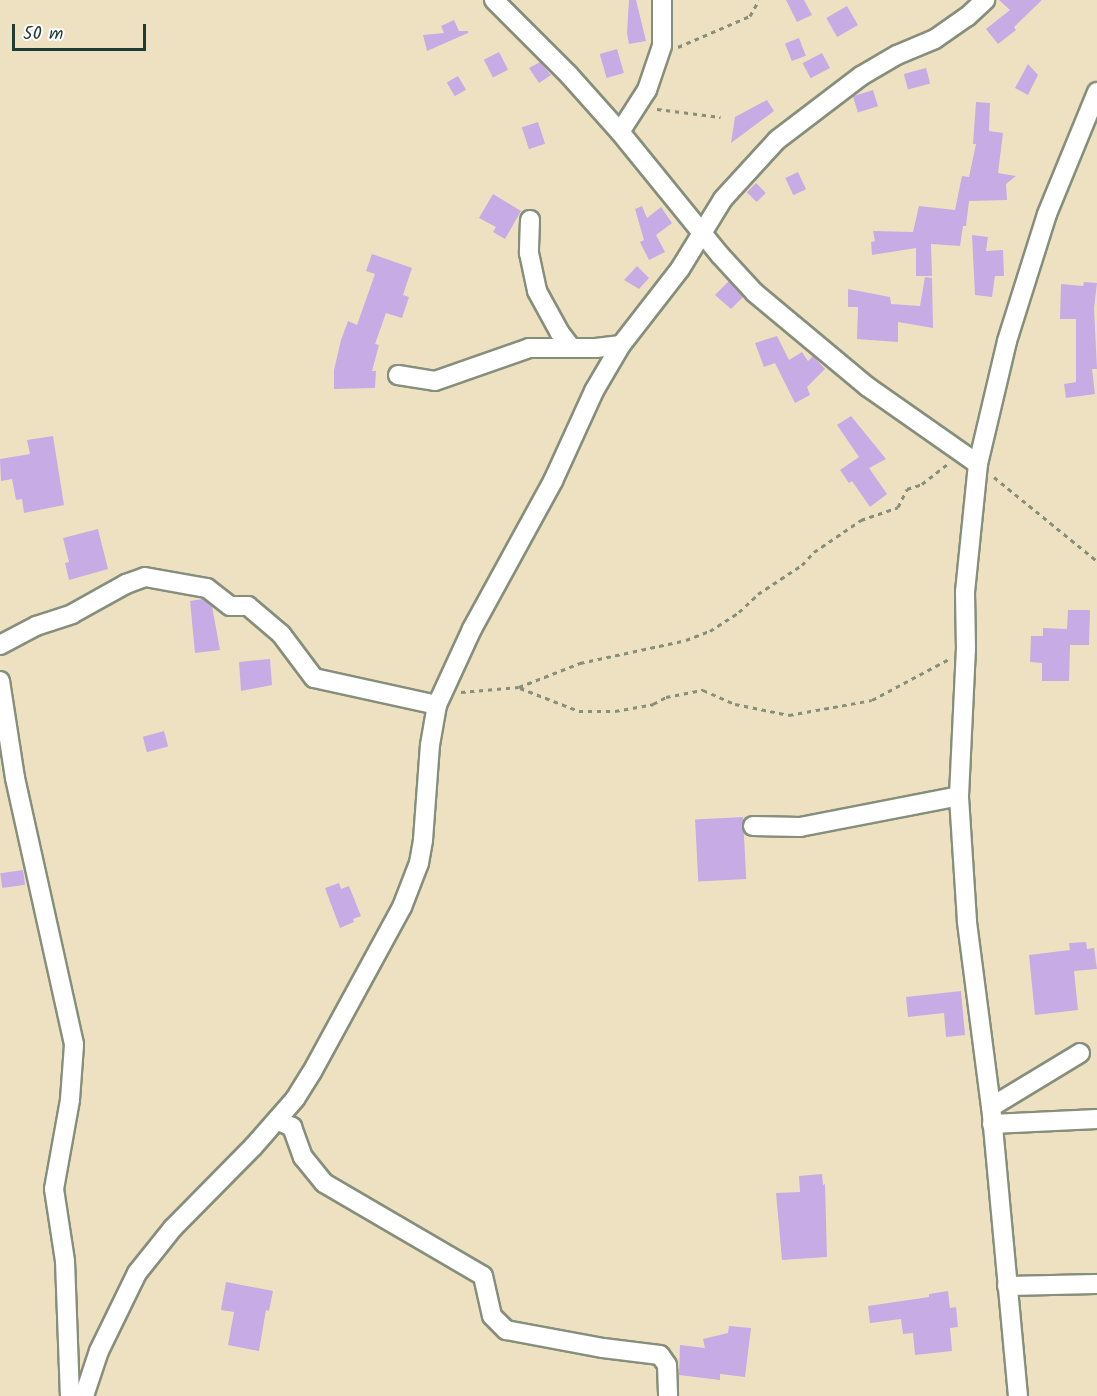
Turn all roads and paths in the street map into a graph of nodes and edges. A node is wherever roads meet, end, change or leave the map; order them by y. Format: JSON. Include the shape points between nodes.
{"nodes":[{"id":1,"x":495,"y":0,"type":"edge"},
{"id":2,"x":662,"y":0,"type":"edge"},
{"id":3,"x":759,"y":0,"type":"edge"},
{"id":4,"x":985,"y":0,"type":"edge"},
{"id":5,"x":662,"y":46,"type":"junction"},
{"id":6,"x":1097,"y":92,"type":"edge"},
{"id":7,"x":637,"y":108,"type":"junction"},
{"id":8,"x":720,"y":117,"type":"dead end"},
{"id":9,"x":620,"y":132,"type":"junction"},
{"id":10,"x":530,"y":220,"type":"dead end"},
{"id":11,"x":701,"y":231,"type":"junction"},
{"id":12,"x":621,"y":345,"type":"junction"},
{"id":13,"x":571,"y":346,"type":"junction"},
{"id":14,"x":398,"y":375,"type":"dead end"},
{"id":15,"x":961,"y":454,"type":"junction"},
{"id":16,"x":978,"y":464,"type":"junction"},
{"id":17,"x":1097,"y":561,"type":"edge"},
{"id":18,"x":0,"y":645,"type":"edge"},
{"id":19,"x":966,"y":649,"type":"junction"},
{"id":20,"x":0,"y":681,"type":"edge"},
{"id":21,"x":519,"y":687,"type":"junction"},
{"id":22,"x":440,"y":700,"type":"junction"},
{"id":23,"x":959,"y":796,"type":"junction"},
{"id":24,"x":753,"y":826,"type":"dead end"},
{"id":25,"x":1080,"y":1053,"type":"dead end"},
{"id":26,"x":992,"y":1115,"type":"junction"},
{"id":27,"x":1097,"y":1119,"type":"edge"},
{"id":28,"x":277,"y":1120,"type":"junction"},
{"id":29,"x":1097,"y":1284,"type":"edge"},
{"id":30,"x":1007,"y":1286,"type":"junction"},
{"id":31,"x":70,"y":1396,"type":"edge"},
{"id":32,"x":84,"y":1396,"type":"edge"},
{"id":33,"x":668,"y":1396,"type":"edge"},
{"id":34,"x":1018,"y":1396,"type":"edge"}],
"edges":[{"from":1,"to":9,"type":"street"},
{"from":2,"to":5,"type":"street"},
{"from":3,"to":5,"type":"path","via":[[750,16],[680,47]]},
{"from":4,"to":11,"type":"street","via":[[935,39],[861,76],[777,140]]},
{"from":5,"to":7,"type":"street"},
{"from":6,"to":16,"type":"street","via":[[1047,214],[1007,341]]},
{"from":7,"to":8,"type":"path"},
{"from":7,"to":9,"type":"street"},
{"from":9,"to":11,"type":"street"},
{"from":10,"to":13,"type":"street","via":[[529,252],[537,291]]},
{"from":11,"to":12,"type":"street","via":[[680,269]]},
{"from":11,"to":15,"type":"street","via":[[755,293],[868,387]]},
{"from":12,"to":13,"type":"street"},
{"from":12,"to":22,"type":"street","via":[[472,629]]},
{"from":13,"to":14,"type":"street","via":[[529,348],[435,381]]},
{"from":15,"to":16,"type":"street"},
{"from":15,"to":21,"type":"path","via":[[922,484],[907,489],[898,507],[861,520],[710,631],[686,640],[580,663]]},
{"from":16,"to":17,"type":"path"},
{"from":16,"to":19,"type":"street","via":[[965,592]]},
{"from":18,"to":22,"type":"street","via":[[145,577],[207,588],[230,606],[248,606],[281,634],[314,678]]},
{"from":19,"to":21,"type":"path","via":[[872,700],[789,715],[735,704],[703,690],[615,711],[579,711]]},
{"from":19,"to":23,"type":"street"},
{"from":20,"to":31,"type":"street","via":[[15,778],[60,972],[74,1051],[70,1100],[54,1189],[65,1261]]},
{"from":21,"to":22,"type":"path"},
{"from":22,"to":28,"type":"street","via":[[430,745],[423,840],[413,884],[312,1072]]},
{"from":23,"to":24,"type":"street","via":[[800,827]]},
{"from":23,"to":26,"type":"street","via":[[967,921]]},
{"from":25,"to":26,"type":"street"},
{"from":26,"to":27,"type":"street"},
{"from":26,"to":30,"type":"street"},
{"from":28,"to":32,"type":"street","via":[[173,1228],[137,1273],[99,1351]]},
{"from":28,"to":33,"type":"street","via":[[292,1127],[303,1157],[324,1183],[483,1276],[492,1316],[506,1330],[660,1355],[667,1365]]},
{"from":29,"to":30,"type":"street"},
{"from":30,"to":34,"type":"street"}]}
